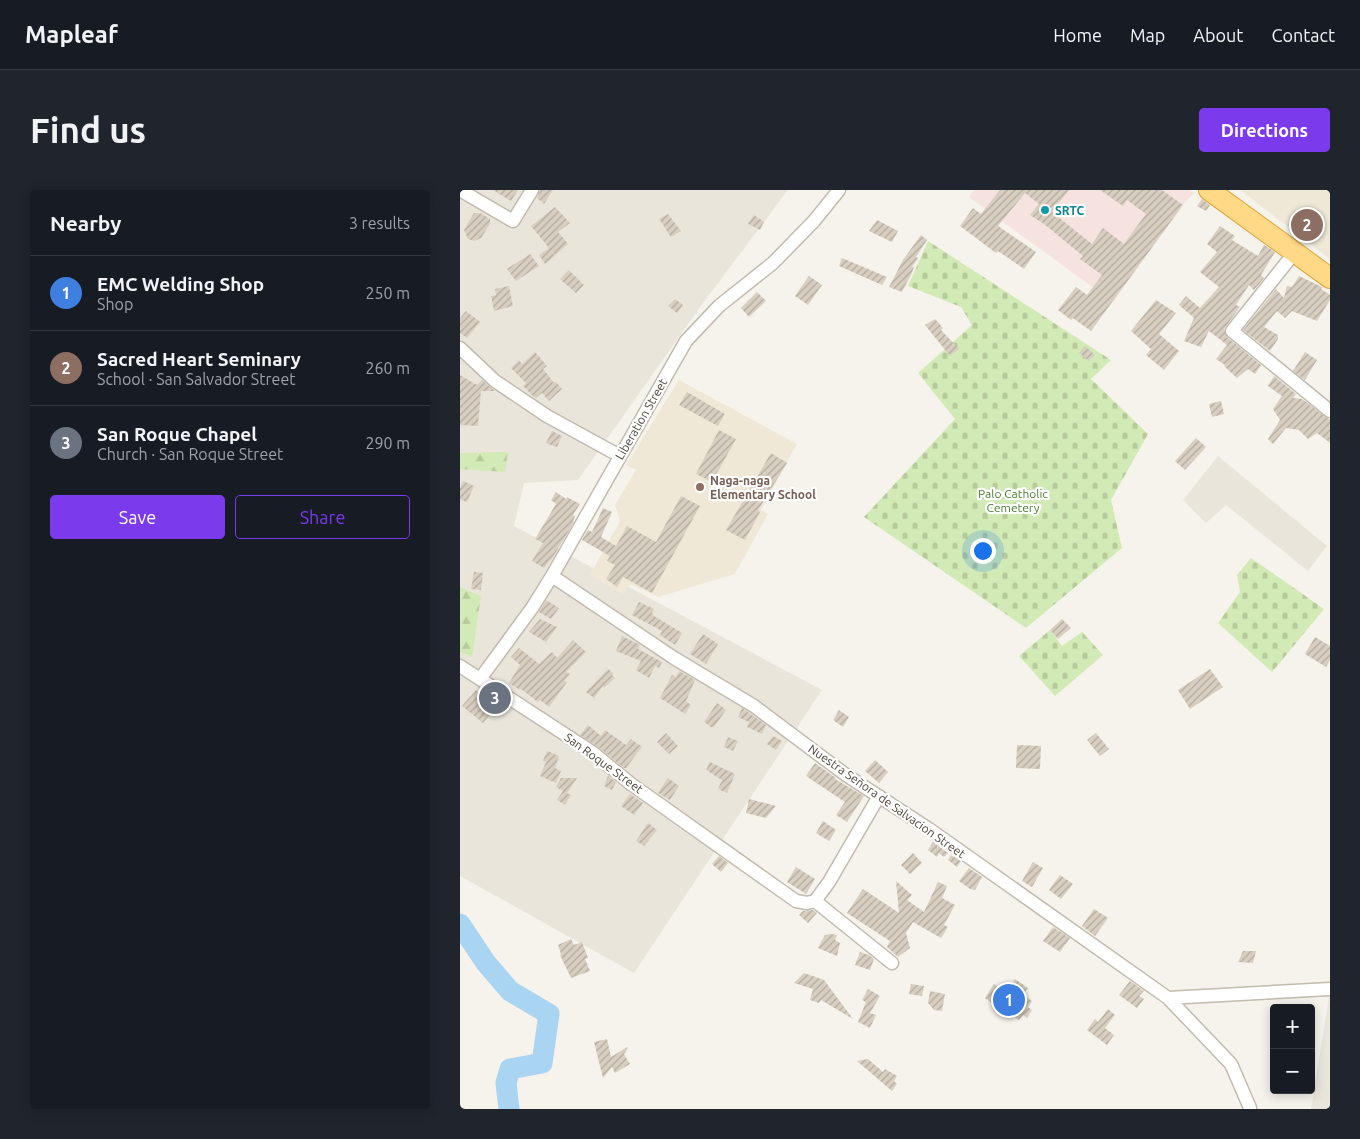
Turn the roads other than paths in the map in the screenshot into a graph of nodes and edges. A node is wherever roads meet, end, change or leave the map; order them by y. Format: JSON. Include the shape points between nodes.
{"nodes":[{"id":1,"x":460,"y":190,"type":"edge"},
{"id":2,"x":532,"y":190,"type":"edge"},
{"id":3,"x":838,"y":190,"type":"edge"},
{"id":4,"x":1209,"y":190,"type":"edge"},
{"id":5,"x":1295,"y":252,"type":"junction"},
{"id":6,"x":1330,"y":278,"type":"edge"},
{"id":7,"x":460,"y":348,"type":"edge"},
{"id":8,"x":1330,"y":411,"type":"edge"},
{"id":9,"x":620,"y":456,"type":"junction"},
{"id":10,"x":552,"y":576,"type":"junction"},
{"id":11,"x":460,"y":666,"type":"edge"},
{"id":12,"x":480,"y":679,"type":"junction"},
{"id":13,"x":879,"y":796,"type":"junction"},
{"id":14,"x":815,"y":901,"type":"junction"},
{"id":15,"x":892,"y":964,"type":"dead end"},
{"id":16,"x":1330,"y":989,"type":"edge"},
{"id":17,"x":1168,"y":998,"type":"junction"},
{"id":18,"x":1250,"y":1108,"type":"edge"}],
"edges":[{"from":1,"to":2,"type":"street","via":[[513,221]]},
{"from":3,"to":9,"type":"street","name":"Liberation Street","via":[[814,221],[772,262],[719,306],[686,341]]},
{"from":4,"to":5,"type":"highway"},
{"from":5,"to":6,"type":"highway"},
{"from":5,"to":8,"type":"street","via":[[1232,331]]},
{"from":7,"to":9,"type":"street","via":[[503,386],[548,416]]},
{"from":9,"to":10,"type":"street","name":"Liberation Street"},
{"from":10,"to":12,"type":"street","name":"Liberation Street"},
{"from":10,"to":13,"type":"street","name":"Nuestra Señora de Salvacion Street","via":[[674,658],[754,706]]},
{"from":11,"to":12,"type":"street","name":"San Roque Street"},
{"from":12,"to":14,"type":"street","name":"San Roque Street","via":[[592,752],[631,784],[796,901]]},
{"from":13,"to":14,"type":"street"},
{"from":13,"to":17,"type":"street","name":"Nuestra Señora de Salvacion Street"},
{"from":14,"to":15,"type":"street"},
{"from":16,"to":17,"type":"street"},
{"from":17,"to":18,"type":"street","name":"Nuestra Señora de Salvacion Street","via":[[1231,1064]]}]}
